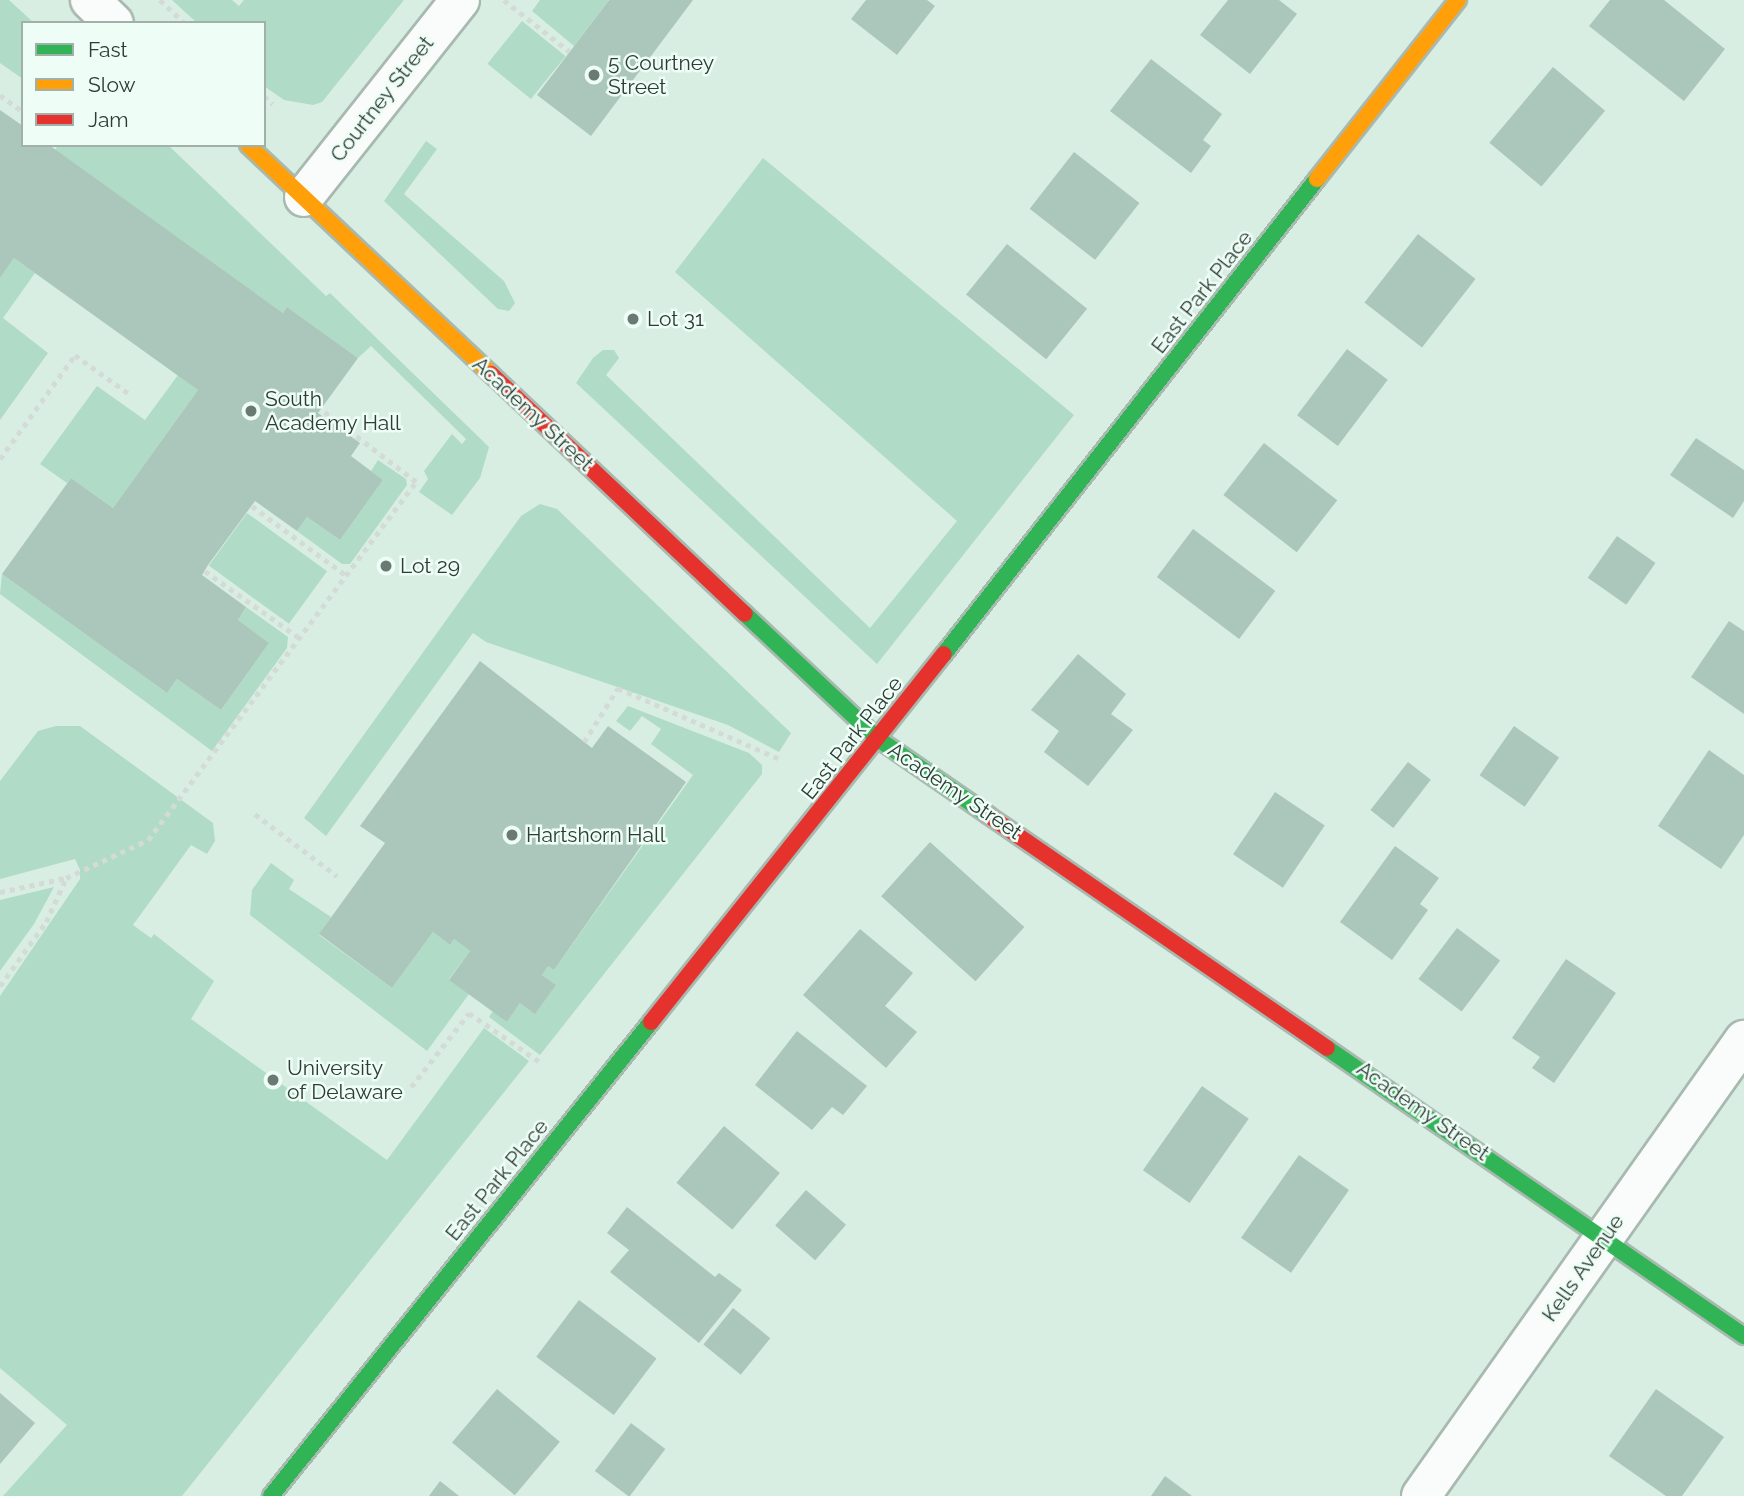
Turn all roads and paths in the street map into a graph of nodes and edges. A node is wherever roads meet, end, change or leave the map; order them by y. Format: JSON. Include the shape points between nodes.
{"nodes":[{"id":1,"x":90,"y":0,"type":"edge"},
{"id":2,"x":160,"y":0,"type":"edge"},
{"id":3,"x":460,"y":0,"type":"edge"},
{"id":4,"x":505,"y":0,"type":"edge"},
{"id":5,"x":1458,"y":0,"type":"edge"},
{"id":6,"x":112,"y":21,"type":"edge"},
{"id":7,"x":183,"y":21,"type":"edge"},
{"id":8,"x":569,"y":51,"type":"dead end"},
{"id":9,"x":0,"y":95,"type":"edge"},
{"id":10,"x":21,"y":111,"type":"edge"},
{"id":11,"x":249,"y":147,"type":"edge"},
{"id":12,"x":304,"y":197,"type":"junction"},
{"id":13,"x":132,"y":396,"type":"dead end"},
{"id":14,"x":321,"y":410,"type":"dead end"},
{"id":15,"x":0,"y":459,"type":"edge"},
{"id":16,"x":252,"y":506,"type":"dead end"},
{"id":17,"x":205,"y":571,"type":"dead end"},
{"id":18,"x":347,"y":576,"type":"junction"},
{"id":19,"x":301,"y":639,"type":"junction"},
{"id":20,"x":878,"y":739,"type":"junction"},
{"id":21,"x":584,"y":742,"type":"dead end"},
{"id":22,"x":782,"y":760,"type":"dead end"},
{"id":23,"x":255,"y":814,"type":"dead end"},
{"id":24,"x":337,"y":876,"type":"dead end"},
{"id":25,"x":66,"y":878,"type":"junction"},
{"id":26,"x":0,"y":892,"type":"edge"},
{"id":27,"x":0,"y":986,"type":"edge"},
{"id":28,"x":1744,"y":1040,"type":"edge"},
{"id":29,"x":540,"y":1062,"type":"dead end"},
{"id":30,"x":411,"y":1087,"type":"dead end"},
{"id":31,"x":1605,"y":1237,"type":"junction"},
{"id":32,"x":1744,"y":1336,"type":"edge"},
{"id":33,"x":271,"y":1496,"type":"edge"},
{"id":34,"x":1421,"y":1496,"type":"edge"}],
"edges":[{"from":1,"to":6,"type":"street"},
{"from":2,"to":7,"type":"path"},
{"from":3,"to":12,"type":"street","name":"Courtney Street"},
{"from":4,"to":8,"type":"path"},
{"from":5,"to":20,"type":"street","name":"East Park Place"},
{"from":9,"to":10,"type":"path"},
{"from":11,"to":12,"type":"street","name":"Academy Street"},
{"from":12,"to":20,"type":"street","name":"Academy Street"},
{"from":13,"to":15,"type":"path","via":[[75,355]]},
{"from":14,"to":18,"type":"path","via":[[416,482]]},
{"from":16,"to":18,"type":"path"},
{"from":17,"to":19,"type":"path"},
{"from":18,"to":19,"type":"path"},
{"from":19,"to":25,"type":"path","via":[[148,840]]},
{"from":20,"to":31,"type":"street","name":"Academy Street"},
{"from":20,"to":33,"type":"street","name":"East Park Place"},
{"from":21,"to":22,"type":"path","via":[[618,688]]},
{"from":23,"to":24,"type":"path"},
{"from":25,"to":26,"type":"path"},
{"from":25,"to":27,"type":"path","via":[[46,922]]},
{"from":28,"to":31,"type":"street","name":"Kells Avenue"},
{"from":29,"to":30,"type":"path","via":[[469,1013]]},
{"from":31,"to":32,"type":"street","name":"Academy Street"},
{"from":31,"to":34,"type":"street","name":"Kells Avenue"}]}
